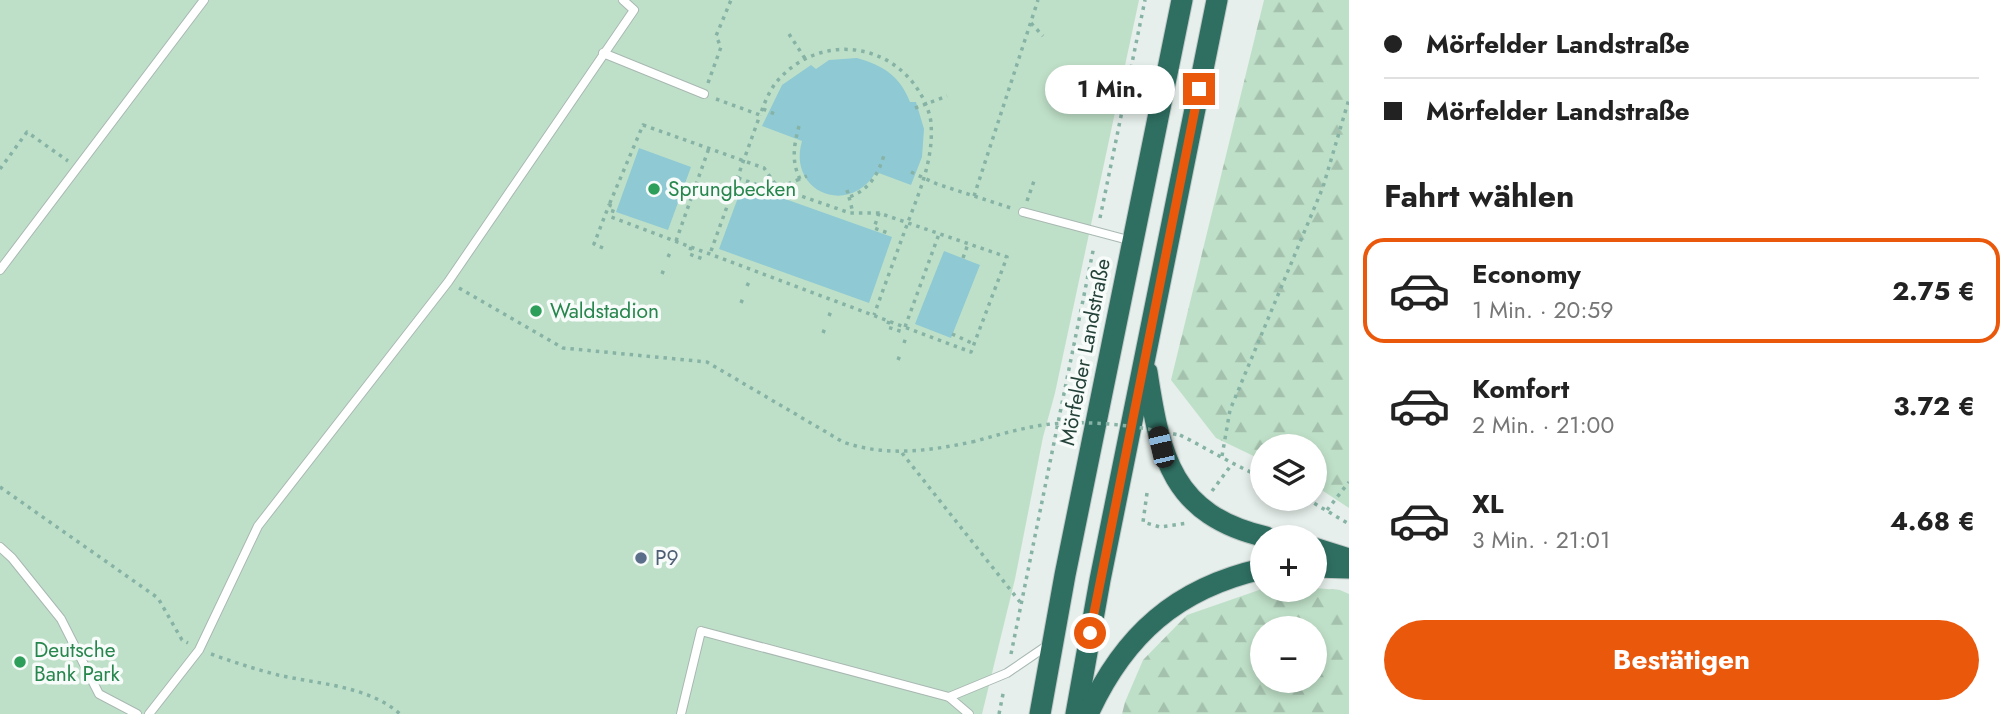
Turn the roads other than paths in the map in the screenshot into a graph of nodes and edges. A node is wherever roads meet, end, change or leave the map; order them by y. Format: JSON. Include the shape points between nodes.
{"nodes":[{"id":1,"x":204,"y":0,"type":"edge"},
{"id":2,"x":623,"y":0,"type":"edge"},
{"id":3,"x":1182,"y":0,"type":"edge"},
{"id":4,"x":1217,"y":0,"type":"edge"},
{"id":5,"x":603,"y":53,"type":"junction"},
{"id":6,"x":704,"y":94,"type":"road end"},
{"id":7,"x":1023,"y":212,"type":"road end"},
{"id":8,"x":1133,"y":241,"type":"junction"},
{"id":9,"x":0,"y":270,"type":"edge"},
{"id":10,"x":1145,"y":356,"type":"junction"},
{"id":11,"x":1250,"y":533,"type":"edge"},
{"id":12,"x":0,"y":547,"type":"edge"},
{"id":13,"x":1327,"y":552,"type":"edge"},
{"id":14,"x":1349,"y":559,"type":"edge"},
{"id":15,"x":1327,"y":567,"type":"edge"},
{"id":16,"x":1349,"y":568,"type":"edge"},
{"id":17,"x":1250,"y":572,"type":"edge"},
{"id":18,"x":1053,"y":642,"type":"junction"},
{"id":19,"x":949,"y":696,"type":"junction"},
{"id":20,"x":137,"y":714,"type":"edge"},
{"id":21,"x":149,"y":714,"type":"edge"},
{"id":22,"x":681,"y":714,"type":"edge"},
{"id":23,"x":969,"y":714,"type":"edge"},
{"id":24,"x":1040,"y":714,"type":"edge"},
{"id":25,"x":1076,"y":714,"type":"edge"},
{"id":26,"x":1088,"y":714,"type":"edge"}],
"edges":[{"from":1,"to":9,"type":"lane"},
{"from":2,"to":5,"type":"lane","via":[[634,10]]},
{"from":3,"to":8,"type":"highway","name":"Mörfelder Landstraße"},
{"from":4,"to":10,"type":"highway"},
{"from":5,"to":6,"type":"lane"},
{"from":5,"to":21,"type":"lane","via":[[448,282],[258,526],[199,650]]},
{"from":7,"to":8,"type":"lane"},
{"from":8,"to":18,"type":"highway","name":"Mörfelder Landstraße"},
{"from":10,"to":11,"type":"highway","via":[[1161,447],[1181,488],[1214,517]]},
{"from":10,"to":25,"type":"highway"},
{"from":12,"to":20,"type":"lane","via":[[61,619],[99,694]]},
{"from":13,"to":14,"type":"highway"},
{"from":15,"to":16,"type":"highway"},
{"from":17,"to":26,"type":"highway","via":[[1203,587],[1152,622],[1131,643]]},
{"from":18,"to":19,"type":"lane","via":[[1007,673]]},
{"from":18,"to":24,"type":"highway","name":"Mörfelder Landstraße"},
{"from":19,"to":22,"type":"lane","via":[[701,631]]},
{"from":19,"to":23,"type":"lane"}]}
